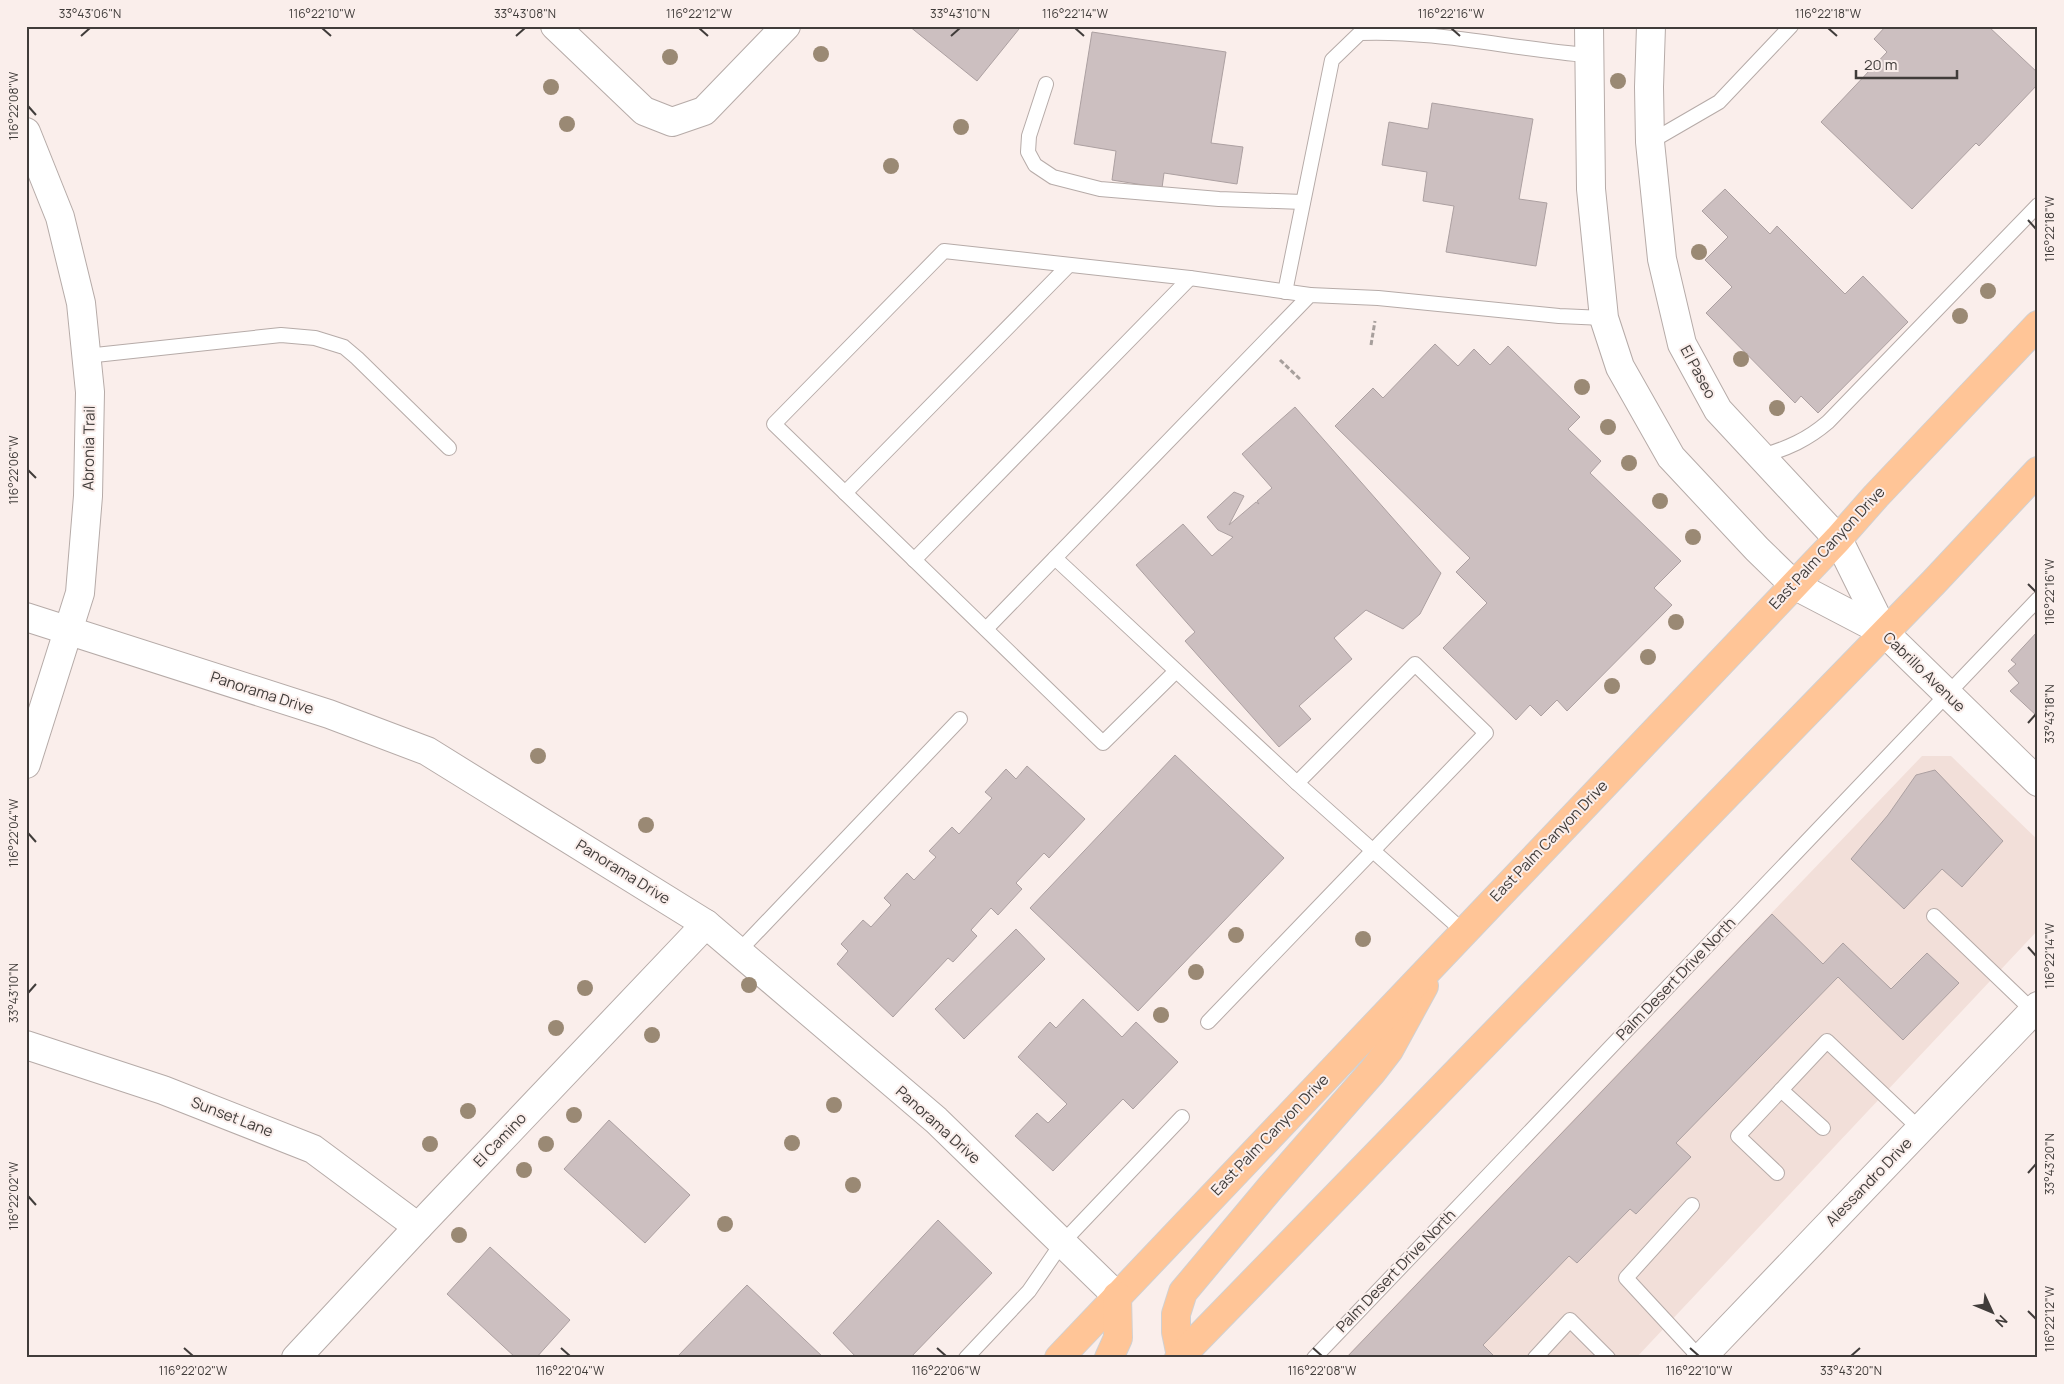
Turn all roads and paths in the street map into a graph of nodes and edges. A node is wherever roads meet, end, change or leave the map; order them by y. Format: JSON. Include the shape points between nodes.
{"nodes":[{"id":1,"x":555,"y":26,"type":"edge"},
{"id":2,"x":786,"y":26,"type":"edge"},
{"id":3,"x":1589,"y":26,"type":"edge"},
{"id":4,"x":1651,"y":26,"type":"edge"},
{"id":5,"x":1791,"y":26,"type":"edge"},
{"id":6,"x":1588,"y":55,"type":"junction"},
{"id":7,"x":1046,"y":84,"type":"dead end"},
{"id":8,"x":26,"y":132,"type":"edge"},
{"id":9,"x":1650,"y":142,"type":"junction"},
{"id":10,"x":1302,"y":202,"type":"junction"},
{"id":11,"x":2038,"y":205,"type":"edge"},
{"id":12,"x":1069,"y":264,"type":"junction"},
{"id":13,"x":1190,"y":278,"type":"junction"},
{"id":14,"x":1285,"y":292,"type":"junction"},
{"id":15,"x":1310,"y":294,"type":"junction"},
{"id":16,"x":1604,"y":318,"type":"junction"},
{"id":17,"x":2038,"y":325,"type":"edge"},
{"id":18,"x":86,"y":356,"type":"junction"},
{"id":19,"x":449,"y":448,"type":"dead end"},
{"id":20,"x":1762,"y":456,"type":"junction"},
{"id":21,"x":2038,"y":472,"type":"edge"},
{"id":22,"x":845,"y":493,"type":"junction"},
{"id":23,"x":1838,"y":539,"type":"junction"},
{"id":24,"x":1055,"y":558,"type":"junction"},
{"id":25,"x":914,"y":560,"type":"junction"},
{"id":26,"x":1794,"y":585,"type":"junction"},
{"id":27,"x":2038,"y":599,"type":"edge"},
{"id":28,"x":26,"y":617,"type":"edge"},
{"id":29,"x":68,"y":629,"type":"junction"},
{"id":30,"x":986,"y":629,"type":"junction"},
{"id":31,"x":1884,"y":632,"type":"junction"},
{"id":32,"x":1176,"y":671,"type":"junction"},
{"id":33,"x":1948,"y":694,"type":"junction"},
{"id":34,"x":960,"y":719,"type":"dead end"},
{"id":35,"x":26,"y":764,"type":"edge"},
{"id":36,"x":2038,"y":782,"type":"edge"},
{"id":37,"x":1297,"y":783,"type":"junction"},
{"id":38,"x":1372,"y":852,"type":"junction"},
{"id":39,"x":1934,"y":916,"type":"dead end"},
{"id":40,"x":706,"y":924,"type":"junction"},
{"id":41,"x":1463,"y":932,"type":"junction"},
{"id":42,"x":738,"y":952,"type":"junction"},
{"id":43,"x":1436,"y":960,"type":"junction"},
{"id":44,"x":2036,"y":1009,"type":"edge"},
{"id":45,"x":1208,"y":1022,"type":"dead end"},
{"id":46,"x":26,"y":1045,"type":"edge"},
{"id":47,"x":1781,"y":1090,"type":"junction"},
{"id":48,"x":1182,"y":1117,"type":"dead end"},
{"id":49,"x":1823,"y":1128,"type":"dead end"},
{"id":50,"x":1920,"y":1129,"type":"junction"},
{"id":51,"x":1777,"y":1173,"type":"dead end"},
{"id":52,"x":1692,"y":1205,"type":"dead end"},
{"id":53,"x":418,"y":1227,"type":"junction"},
{"id":54,"x":1062,"y":1243,"type":"junction"},
{"id":55,"x":1117,"y":1296,"type":"junction"},
{"id":56,"x":1181,"y":1357,"type":"edge"},
{"id":57,"x":296,"y":1358,"type":"edge"},
{"id":58,"x":966,"y":1358,"type":"edge"},
{"id":59,"x":1059,"y":1358,"type":"edge"},
{"id":60,"x":1109,"y":1358,"type":"edge"},
{"id":61,"x":1314,"y":1358,"type":"edge"},
{"id":62,"x":1535,"y":1358,"type":"edge"},
{"id":63,"x":1608,"y":1358,"type":"edge"},
{"id":64,"x":1701,"y":1358,"type":"edge"}],
"edges":[{"from":1,"to":2,"type":"street","via":[[644,111],[672,122],[704,111]]},
{"from":3,"to":6,"type":"street"},
{"from":4,"to":9,"type":"street","name":"El Paseo"},
{"from":5,"to":9,"type":"lane","via":[[1719,102]]},
{"from":6,"to":10,"type":"lane","via":[[1395,32],[1360,33],[1332,60]]},
{"from":6,"to":16,"type":"street","via":[[1591,189]]},
{"from":7,"to":10,"type":"lane","via":[[1029,136],[1028,152],[1035,165],[1053,177],[1100,189]]},
{"from":8,"to":18,"type":"street","name":"Abronia Trail","via":[[60,217],[81,304]]},
{"from":9,"to":20,"type":"street","name":"El Paseo","via":[[1662,259],[1682,344],[1718,410]]},
{"from":10,"to":14,"type":"lane"},
{"from":11,"to":20,"type":"lane","via":[[1828,422],[1794,446]]},
{"from":12,"to":13,"type":"lane"},
{"from":12,"to":22,"type":"lane"},
{"from":12,"to":22,"type":"lane","via":[[944,251],[774,424]]},
{"from":13,"to":14,"type":"lane"},
{"from":13,"to":25,"type":"lane"},
{"from":14,"to":15,"type":"lane"},
{"from":15,"to":16,"type":"lane"},
{"from":15,"to":24,"type":"lane"},
{"from":16,"to":26,"type":"street","via":[[1620,367],[1671,457]]},
{"from":17,"to":23,"type":"main road","name":"East Palm Canyon Drive"},
{"from":18,"to":19,"type":"lane","via":[[281,335],[315,338],[344,347]]},
{"from":18,"to":29,"type":"street","name":"Abronia Trail","via":[[90,392],[88,496],[80,593]]},
{"from":20,"to":23,"type":"street","name":"El Paseo"},
{"from":21,"to":31,"type":"main road"},
{"from":22,"to":25,"type":"lane"},
{"from":23,"to":26,"type":"main road","name":"East Palm Canyon Drive"},
{"from":23,"to":31,"type":"street","name":"El Paseo"},
{"from":24,"to":30,"type":"lane"},
{"from":24,"to":32,"type":"lane"},
{"from":25,"to":30,"type":"lane"},
{"from":26,"to":31,"type":"street","name":"Cabrillo Avenue"},
{"from":26,"to":41,"type":"main road","name":"East Palm Canyon Drive"},
{"from":27,"to":33,"type":"lane","name":"Palm Desert Drive North"},
{"from":28,"to":29,"type":"street","name":"Panorama Drive"},
{"from":29,"to":35,"type":"street","name":"Abronia Trail"},
{"from":29,"to":40,"type":"street","name":"Panorama Drive","via":[[329,714],[427,751]]},
{"from":30,"to":32,"type":"lane","via":[[1104,743]]},
{"from":31,"to":33,"type":"street","name":"Cabrillo Avenue"},
{"from":31,"to":56,"type":"main road"},
{"from":32,"to":37,"type":"lane"},
{"from":33,"to":36,"type":"street","name":"Cabrillo Avenue"},
{"from":33,"to":61,"type":"lane","name":"Palm Desert Drive North"},
{"from":34,"to":42,"type":"lane"},
{"from":37,"to":38,"type":"lane"},
{"from":37,"to":38,"type":"lane","via":[[1415,664],[1486,733]]},
{"from":38,"to":41,"type":"lane"},
{"from":38,"to":45,"type":"lane"},
{"from":39,"to":44,"type":"lane"},
{"from":40,"to":42,"type":"street","name":"Panorama Drive"},
{"from":40,"to":53,"type":"street","name":"El Camino"},
{"from":41,"to":43,"type":"main road","name":"East Palm Canyon Drive"},
{"from":42,"to":54,"type":"street","name":"Panorama Drive","via":[[936,1120]]},
{"from":43,"to":55,"type":"main road","name":"East Palm Canyon Drive"},
{"from":43,"to":56,"type":"main road","via":[[1412,1011],[1378,1065],[1183,1292],[1176,1314]]},
{"from":44,"to":50,"type":"street","name":"Alessandro Drive"},
{"from":46,"to":53,"type":"street","name":"Sunset Lane","via":[[163,1090],[314,1149]]},
{"from":47,"to":49,"type":"lane"},
{"from":47,"to":50,"type":"lane","via":[[1827,1041]]},
{"from":47,"to":51,"type":"lane","via":[[1738,1136]]},
{"from":48,"to":54,"type":"lane"},
{"from":50,"to":64,"type":"street","name":"Alessandro Drive"},
{"from":52,"to":64,"type":"lane","via":[[1626,1278]]},
{"from":53,"to":57,"type":"street","name":"El Camino"},
{"from":54,"to":55,"type":"street","name":"Panorama Drive"},
{"from":54,"to":58,"type":"lane","via":[[1029,1291]]},
{"from":55,"to":59,"type":"main road","name":"East Palm Canyon Drive"},
{"from":55,"to":60,"type":"main road","via":[[1118,1338]]},
{"from":62,"to":63,"type":"lane","via":[[1570,1320]]}]}
